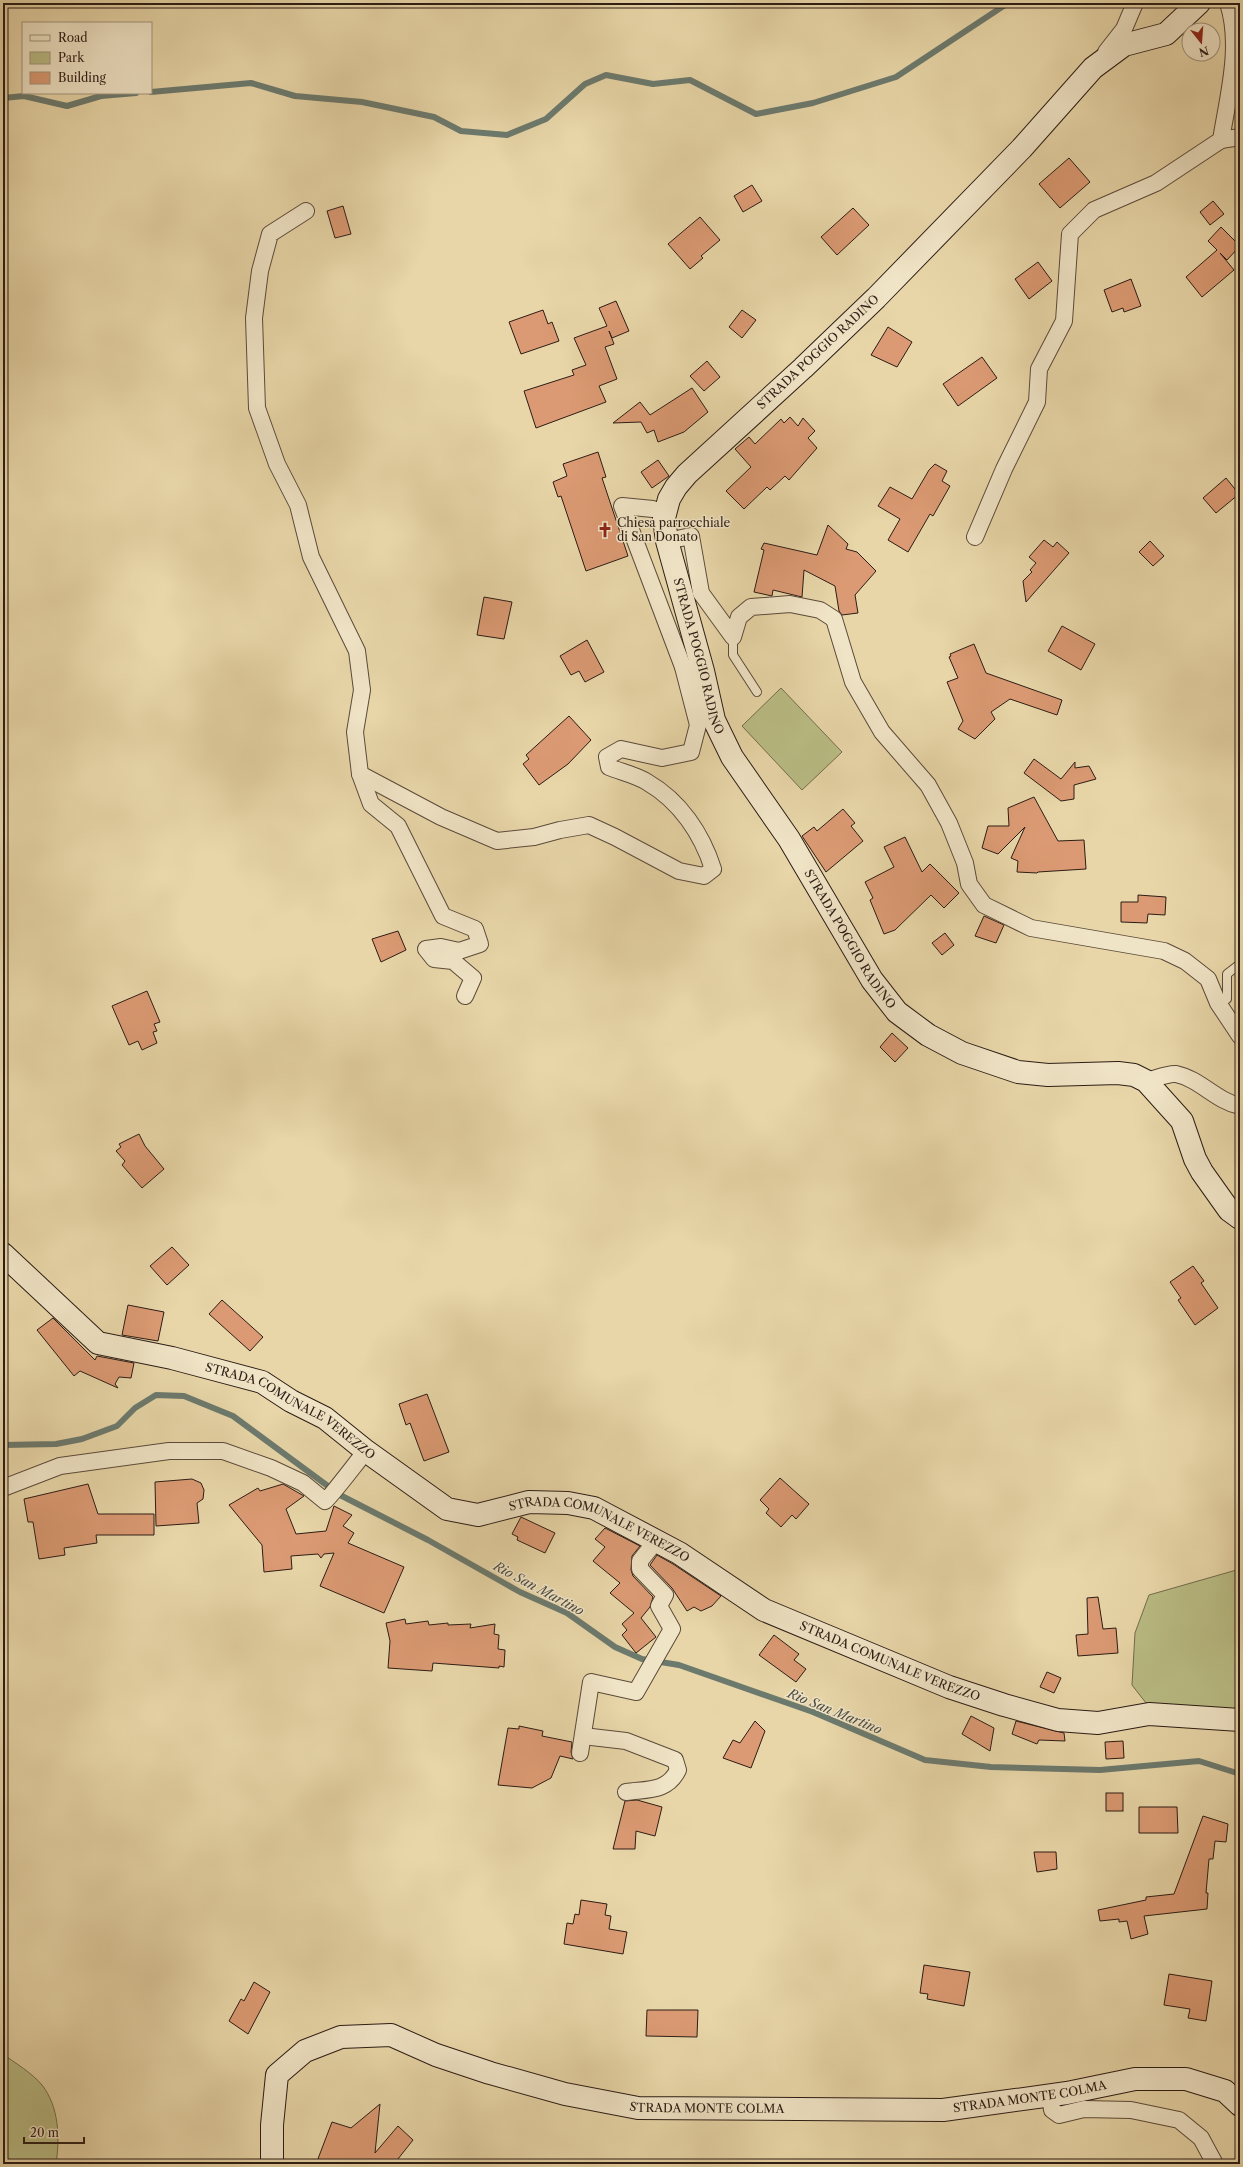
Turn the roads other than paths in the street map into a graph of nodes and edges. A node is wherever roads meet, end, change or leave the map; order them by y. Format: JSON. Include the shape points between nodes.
{"nodes":[{"id":1,"x":1135,"y":3,"type":"edge"},
{"id":2,"x":1199,"y":3,"type":"edge"},
{"id":3,"x":1228,"y":3,"type":"edge"},
{"id":4,"x":1094,"y":68,"type":"junction"},
{"id":5,"x":1240,"y":137,"type":"edge"},
{"id":6,"x":1221,"y":140,"type":"junction"},
{"id":7,"x":306,"y":211,"type":"dead end"},
{"id":8,"x":653,"y":509,"type":"dead end"},
{"id":9,"x":975,"y":538,"type":"dead end"},
{"id":10,"x":667,"y":541,"type":"junction"},
{"id":11,"x":733,"y":637,"type":"junction"},
{"id":12,"x":693,"y":669,"type":"junction"},
{"id":13,"x":757,"y":692,"type":"dead end"},
{"id":14,"x":360,"y":774,"type":"junction"},
{"id":15,"x":1240,"y":964,"type":"edge"},
{"id":16,"x":465,"y":996,"type":"dead end"},
{"id":17,"x":1218,"y":1003,"type":"junction"},
{"id":18,"x":1240,"y":1036,"type":"edge"},
{"id":19,"x":1146,"y":1081,"type":"junction"},
{"id":20,"x":1240,"y":1106,"type":"edge"},
{"id":21,"x":1240,"y":1218,"type":"edge"},
{"id":22,"x":3,"y":1254,"type":"edge"},
{"id":23,"x":366,"y":1451,"type":"junction"},
{"id":24,"x":3,"y":1488,"type":"edge"},
{"id":25,"x":646,"y":1535,"type":"junction"},
{"id":26,"x":1240,"y":1720,"type":"edge"},
{"id":27,"x":583,"y":1736,"type":"junction"},
{"id":28,"x":580,"y":1753,"type":"dead end"},
{"id":29,"x":626,"y":1792,"type":"dead end"},
{"id":30,"x":1050,"y":2095,"type":"junction"},
{"id":31,"x":1240,"y":2105,"type":"edge"},
{"id":32,"x":272,"y":2164,"type":"edge"},
{"id":33,"x":1215,"y":2164,"type":"edge"}],
"edges":[{"from":1,"to":4,"type":"street","name":"STRADA POGGIO RADINO","via":[[1124,29]]},
{"from":2,"to":4,"type":"street","via":[[1166,34],[1124,45]]},
{"from":3,"to":6,"type":"street","via":[[1233,19],[1232,70]]},
{"from":4,"to":10,"type":"street","name":"STRADA POGGIO RADINO","via":[[1022,148],[876,298],[680,482],[666,508],[664,518]]},
{"from":5,"to":6,"type":"street"},
{"from":6,"to":9,"type":"street","via":[[1156,183],[1094,210],[1070,234],[1064,320],[1039,370],[1038,402],[1004,469]]},
{"from":7,"to":14,"type":"street","via":[[270,234],[260,271],[254,318],[257,408],[277,464],[298,505],[311,558],[357,651],[362,690],[355,732]]},
{"from":8,"to":12,"type":"street","via":[[622,506]]},
{"from":10,"to":11,"type":"street","via":[[691,536],[701,593]]},
{"from":10,"to":12,"type":"street","name":"STRADA POGGIO RADINO"},
{"from":11,"to":13,"type":"lane","via":[[733,655]]},
{"from":11,"to":17,"type":"street","via":[[739,617],[751,608],[790,604],[820,610],[834,619],[853,682],[882,732],[928,785],[952,829],[965,862],[969,884],[984,905],[1031,928],[1164,951],[1208,978]]},
{"from":12,"to":14,"type":"street","via":[[698,725],[691,752],[662,758],[621,749],[607,757],[609,767],[647,782],[684,812],[707,850],[713,869],[704,876],[679,871],[589,825],[534,837],[496,841],[441,817]]},
{"from":12,"to":19,"type":"street","name":"STRADA POGGIO RADINO","via":[[732,757],[789,840],[872,980],[897,1012],[928,1035],[962,1053],[1018,1072],[1048,1075],[1134,1075]]},
{"from":14,"to":16,"type":"street","via":[[371,804],[398,826],[443,916],[475,929],[480,944],[459,951],[440,947],[426,949],[434,959],[453,961],[473,978]]},
{"from":15,"to":17,"type":"lane","via":[[1227,974],[1227,999]]},
{"from":17,"to":18,"type":"street"},
{"from":19,"to":20,"type":"street","via":[[1176,1074]]},
{"from":19,"to":21,"type":"street","name":"STRADA POGGIO RADINO","via":[[1182,1121],[1195,1160],[1202,1172],[1229,1210]]},
{"from":22,"to":23,"type":"street","name":"STRADA COMUNALE VEREZZO","via":[[98,1343],[172,1358],[262,1382],[291,1401],[325,1418]]},
{"from":23,"to":24,"type":"street","via":[[325,1501],[303,1484],[271,1468],[223,1451],[169,1451],[60,1466]]},
{"from":23,"to":25,"type":"street","name":"STRADA COMUNALE VEREZZO","via":[[447,1509],[478,1515],[529,1502],[568,1503],[594,1508]]},
{"from":25,"to":26,"type":"street","name":"STRADA COMUNALE VEREZZO","via":[[679,1553],[764,1610],[949,1687],[1004,1705],[1058,1720],[1098,1723],[1150,1714]]},
{"from":25,"to":27,"type":"street","via":[[652,1546],[640,1561],[640,1568],[665,1595],[659,1606],[672,1629],[636,1692],[591,1682]]},
{"from":27,"to":28,"type":"street"},
{"from":27,"to":29,"type":"street","via":[[626,1741],[675,1760],[678,1770],[673,1780],[661,1787]]},
{"from":30,"to":31,"type":"street","name":"STRADA MONTE COLMA","via":[[1135,2079],[1186,2079],[1225,2091]]},
{"from":30,"to":32,"type":"street","name":"STRADA MONTE COLMA","via":[[943,2110],[638,2108],[565,2094],[490,2073],[436,2055],[390,2035],[341,2037],[305,2051],[277,2075],[272,2125]]},
{"from":30,"to":33,"type":"street","via":[[1052,2110],[1060,2115],[1084,2109],[1131,2110],[1179,2120],[1201,2138]]}]}
